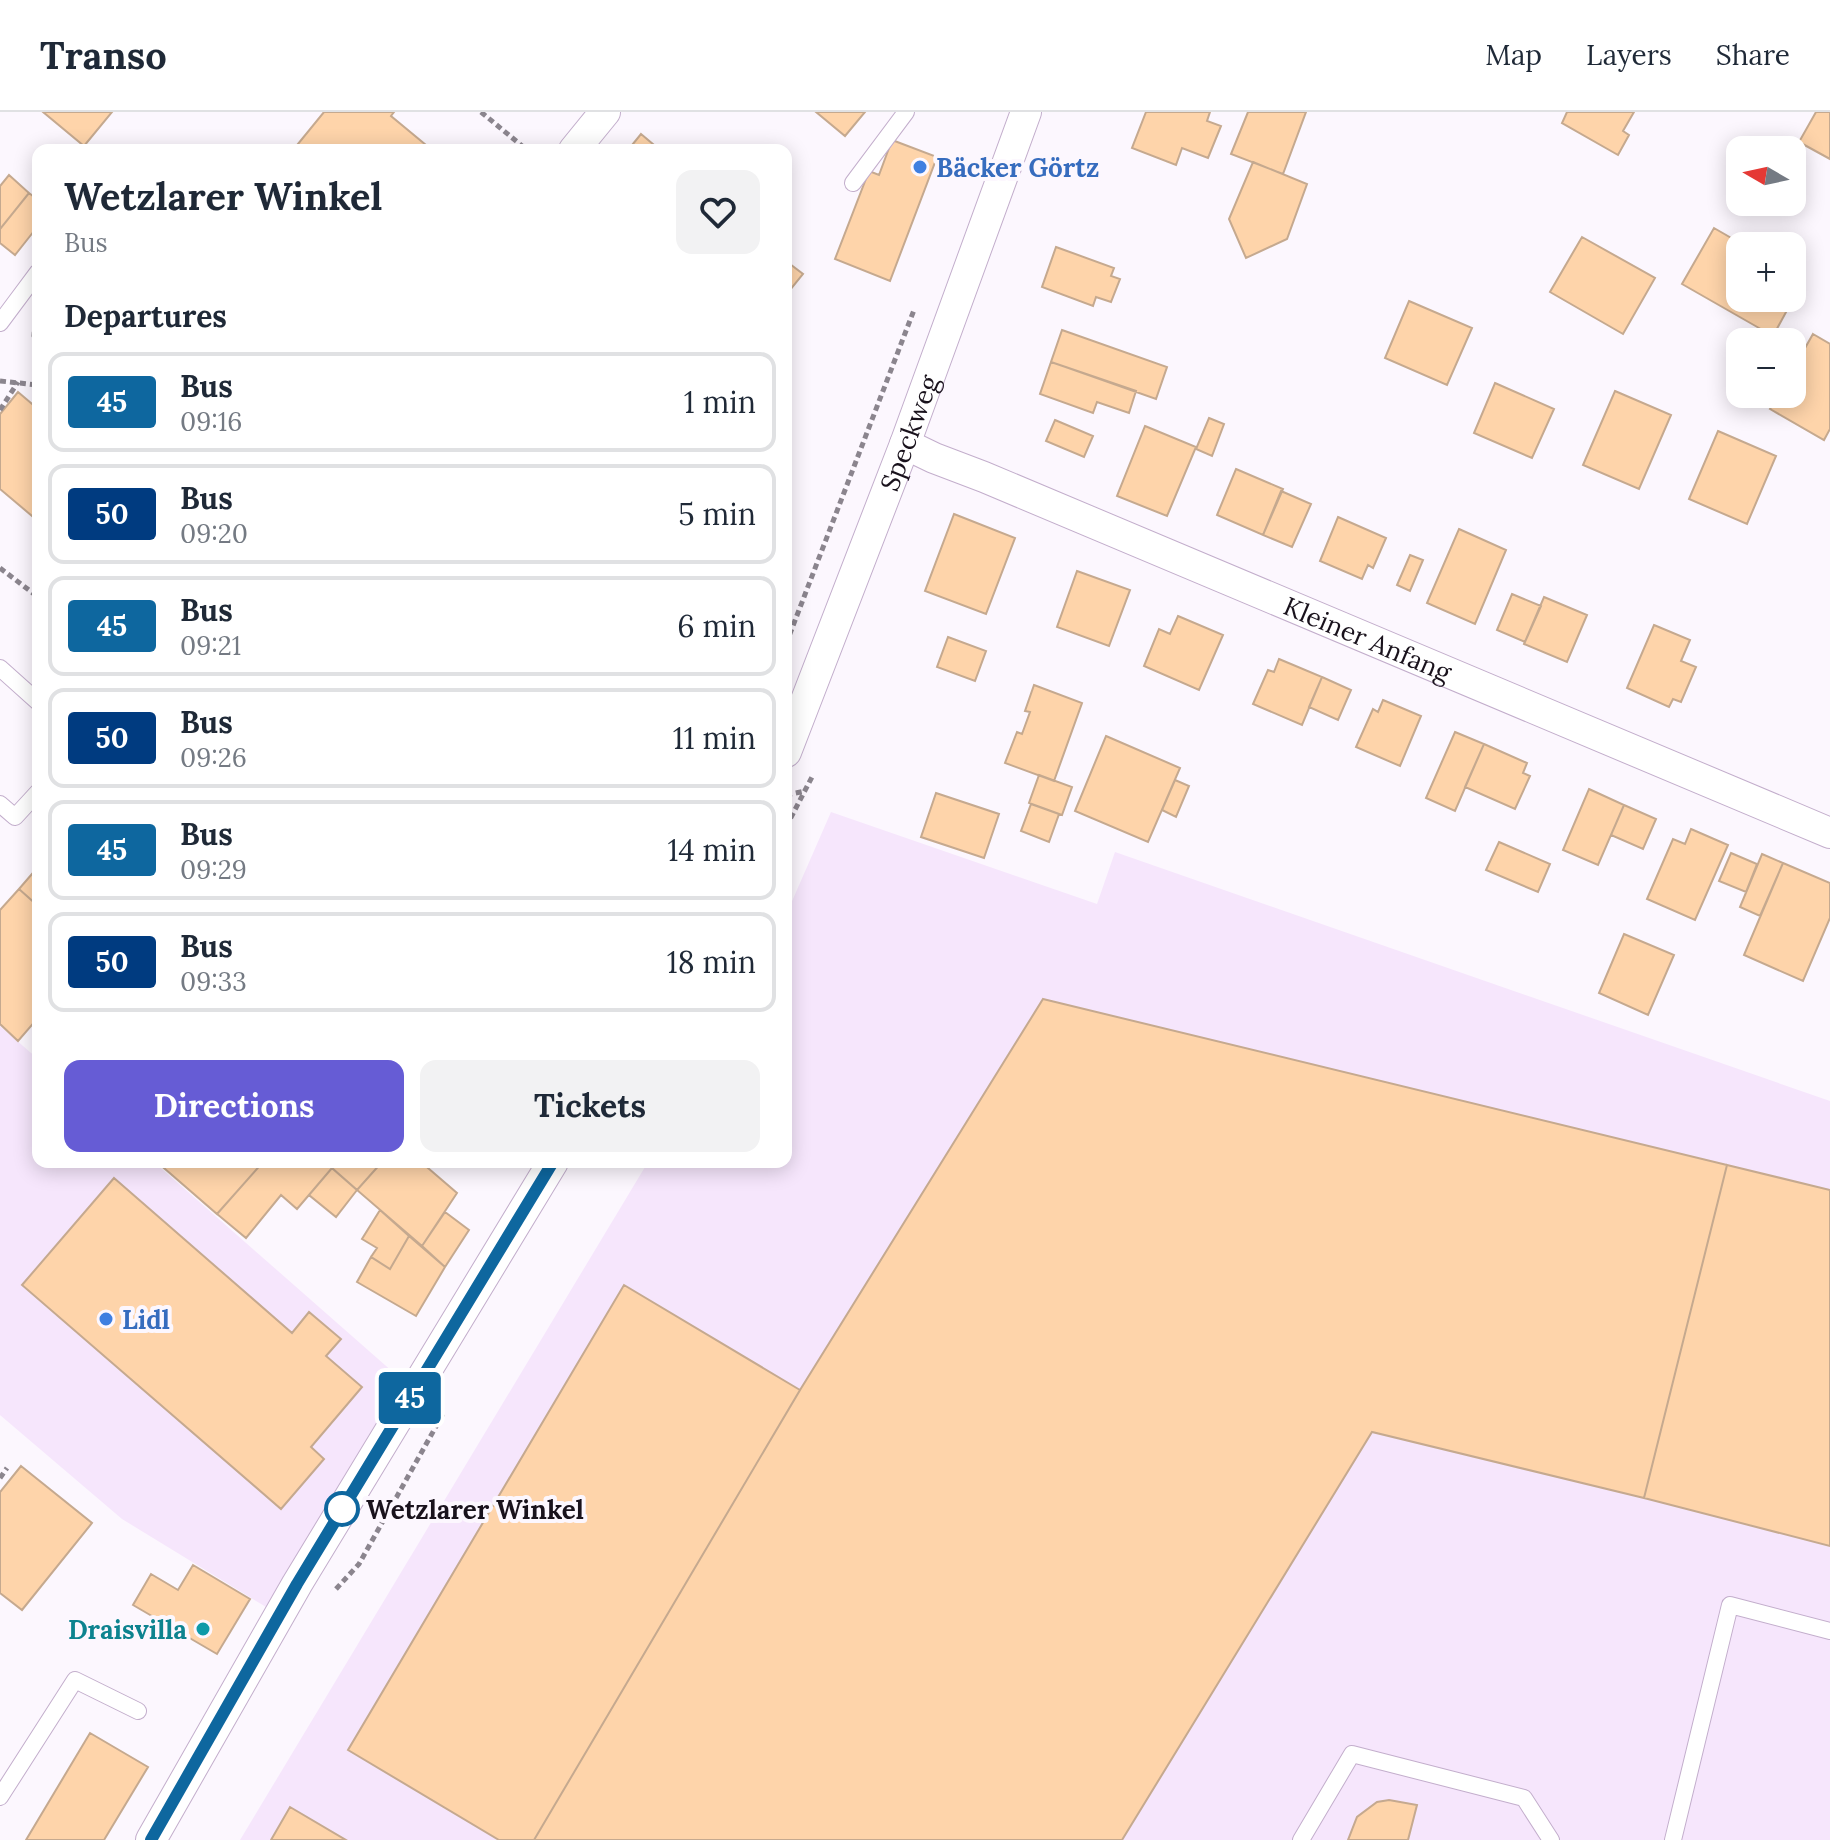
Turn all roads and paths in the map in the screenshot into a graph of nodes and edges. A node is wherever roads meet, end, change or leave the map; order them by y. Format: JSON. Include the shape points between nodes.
{"nodes":[{"id":1,"x":481,"y":112,"type":"edge"},
{"id":2,"x":605,"y":112,"type":"edge"},
{"id":3,"x":906,"y":112,"type":"edge"},
{"id":4,"x":1026,"y":112,"type":"edge"},
{"id":5,"x":520,"y":144,"type":"edge"},
{"id":6,"x":579,"y":144,"type":"edge"},
{"id":7,"x":853,"y":183,"type":"dead end"},
{"id":8,"x":32,"y":280,"type":"edge"},
{"id":9,"x":918,"y":302,"type":"dead end"},
{"id":10,"x":0,"y":323,"type":"edge"},
{"id":11,"x":0,"y":381,"type":"edge"},
{"id":12,"x":18,"y":381,"type":"junction"},
{"id":13,"x":32,"y":385,"type":"edge"},
{"id":14,"x":0,"y":410,"type":"edge"},
{"id":15,"x":905,"y":444,"type":"junction"},
{"id":16,"x":0,"y":568,"type":"edge"},
{"id":17,"x":32,"y":592,"type":"edge"},
{"id":18,"x":792,"y":628,"type":"edge"},
{"id":19,"x":0,"y":668,"type":"edge"},
{"id":20,"x":32,"y":697,"type":"edge"},
{"id":21,"x":792,"y":736,"type":"edge"},
{"id":22,"x":805,"y":791,"type":"dead end"},
{"id":23,"x":792,"y":794,"type":"edge"},
{"id":24,"x":32,"y":799,"type":"edge"},
{"id":25,"x":0,"y":804,"type":"edge"},
{"id":26,"x":1830,"y":833,"type":"edge"},
{"id":27,"x":549,"y":1168,"type":"edge"},
{"id":28,"x":445,"y":1412,"type":"dead end"},
{"id":29,"x":7,"y":1468,"type":"dead end"},
{"id":30,"x":0,"y":1477,"type":"edge"},
{"id":31,"x":7,"y":1483,"type":"dead end"},
{"id":32,"x":328,"y":1601,"type":"dead end"},
{"id":33,"x":1830,"y":1631,"type":"edge"},
{"id":34,"x":138,"y":1711,"type":"dead end"},
{"id":35,"x":0,"y":1797,"type":"edge"},
{"id":36,"x":151,"y":1840,"type":"edge"},
{"id":37,"x":1301,"y":1840,"type":"edge"},
{"id":38,"x":1551,"y":1840,"type":"edge"},
{"id":39,"x":1673,"y":1840,"type":"edge"}],
"edges":[{"from":1,"to":5,"type":"path"},
{"from":2,"to":6,"type":"street"},
{"from":3,"to":7,"type":"lane"},
{"from":4,"to":15,"type":"street","name":"Speckweg"},
{"from":8,"to":10,"type":"lane"},
{"from":9,"to":18,"type":"path"},
{"from":11,"to":12,"type":"path"},
{"from":12,"to":13,"type":"path"},
{"from":12,"to":14,"type":"path"},
{"from":15,"to":21,"type":"street","name":"Speckweg"},
{"from":15,"to":26,"type":"street","name":"Kleiner Anfang"},
{"from":16,"to":17,"type":"path"},
{"from":19,"to":20,"type":"lane"},
{"from":22,"to":23,"type":"path"},
{"from":24,"to":25,"type":"lane","via":[[15,817]]},
{"from":27,"to":36,"type":"street","via":[[297,1584]]},
{"from":28,"to":32,"type":"path","via":[[359,1564]]},
{"from":29,"to":30,"type":"path"},
{"from":30,"to":31,"type":"path"},
{"from":33,"to":39,"type":"lane","via":[[1730,1605]]},
{"from":34,"to":35,"type":"lane","via":[[75,1680]]},
{"from":37,"to":38,"type":"lane","via":[[1352,1754],[1524,1798]]}]}
